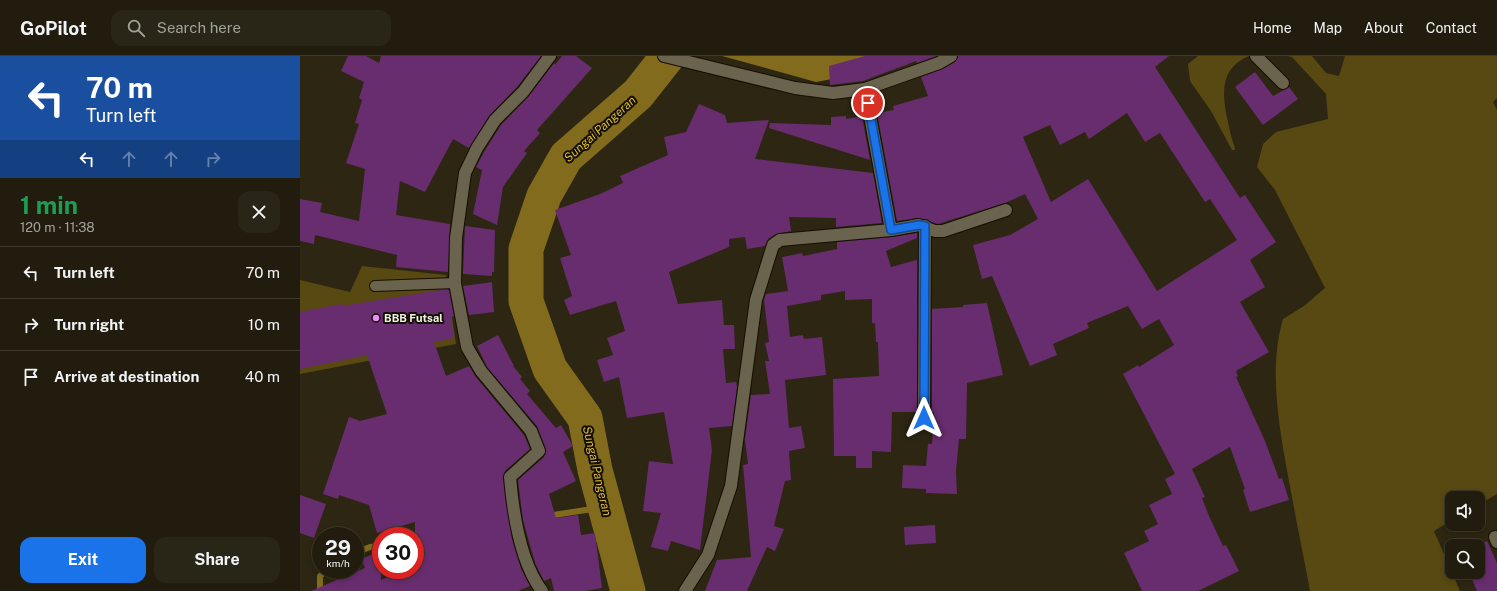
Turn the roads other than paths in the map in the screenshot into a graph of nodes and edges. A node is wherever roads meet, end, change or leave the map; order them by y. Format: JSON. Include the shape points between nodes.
{"nodes":[{"id":1,"x":550,"y":56,"type":"edge"},
{"id":2,"x":664,"y":56,"type":"edge"},
{"id":3,"x":951,"y":56,"type":"edge"},
{"id":4,"x":1256,"y":56,"type":"edge"},
{"id":5,"x":1283,"y":84,"type":"dead end"},
{"id":6,"x":865,"y":90,"type":"junction"},
{"id":7,"x":1006,"y":210,"type":"dead end"},
{"id":8,"x":925,"y":226,"type":"junction"},
{"id":9,"x":891,"y":230,"type":"junction"},
{"id":10,"x":455,"y":283,"type":"junction"},
{"id":11,"x":375,"y":286,"type":"dead end"},
{"id":12,"x":924,"y":418,"type":"dead end"},
{"id":13,"x":542,"y":591,"type":"edge"},
{"id":14,"x":685,"y":591,"type":"edge"}],
"edges":[{"from":1,"to":10,"type":"street","via":[[523,92],[495,120],[465,173],[456,238]]},
{"from":2,"to":6,"type":"street","via":[[795,88],[833,93]]},
{"from":3,"to":6,"type":"street"},
{"from":4,"to":5,"type":"street"},
{"from":6,"to":9,"type":"street"},
{"from":7,"to":8,"type":"street","via":[[944,231],[935,231]]},
{"from":8,"to":9,"type":"street"},
{"from":8,"to":12,"type":"street"},
{"from":9,"to":14,"type":"street","via":[[780,240],[773,245],[756,300],[731,486],[708,555]]},
{"from":10,"to":11,"type":"lane"},
{"from":10,"to":13,"type":"street","via":[[467,347],[482,371],[531,431],[539,451],[510,477],[512,503],[529,571]]}]}
